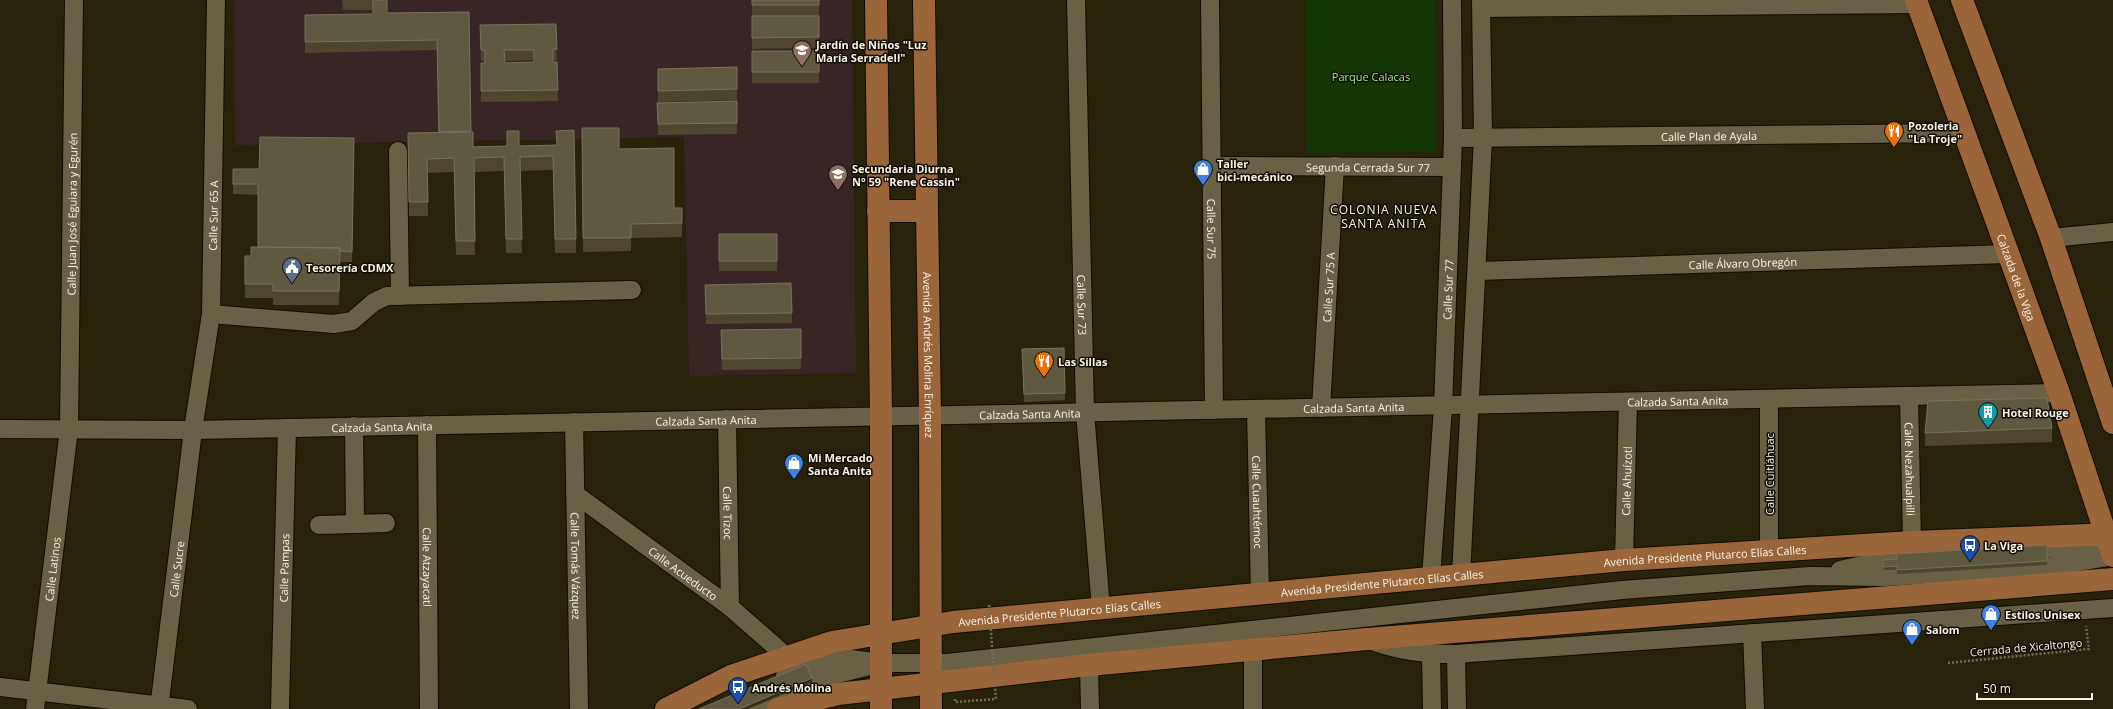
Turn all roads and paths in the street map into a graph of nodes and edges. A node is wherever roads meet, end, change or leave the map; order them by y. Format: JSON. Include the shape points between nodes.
{"nodes":[{"id":1,"x":74,"y":0,"type":"edge"},
{"id":2,"x":216,"y":0,"type":"edge"},
{"id":3,"x":876,"y":0,"type":"edge"},
{"id":4,"x":924,"y":0,"type":"edge"},
{"id":5,"x":1076,"y":0,"type":"edge"},
{"id":6,"x":1210,"y":0,"type":"edge"},
{"id":7,"x":1452,"y":0,"type":"edge"},
{"id":8,"x":1962,"y":0,"type":"edge"},
{"id":9,"x":1917,"y":2,"type":"edge"},
{"id":10,"x":1481,"y":4,"type":"edge"},
{"id":11,"x":1964,"y":133,"type":"junction"},
{"id":12,"x":1453,"y":138,"type":"junction"},
{"id":13,"x":1483,"y":138,"type":"junction"},
{"id":14,"x":398,"y":150,"type":"dead end"},
{"id":15,"x":1212,"y":166,"type":"junction"},
{"id":16,"x":1335,"y":166,"type":"junction"},
{"id":17,"x":1452,"y":167,"type":"junction"},
{"id":18,"x":878,"y":211,"type":"junction"},
{"id":19,"x":927,"y":211,"type":"junction"},
{"id":20,"x":2113,"y":232,"type":"edge"},
{"id":21,"x":2051,"y":238,"type":"junction"},
{"id":22,"x":2008,"y":254,"type":"junction"},
{"id":23,"x":1477,"y":271,"type":"junction"},
{"id":24,"x":632,"y":290,"type":"dead end"},
{"id":25,"x":400,"y":296,"type":"junction"},
{"id":26,"x":211,"y":314,"type":"junction"},
{"id":27,"x":2060,"y":393,"type":"junction"},
{"id":28,"x":1909,"y":396,"type":"junction"},
{"id":29,"x":1769,"y":399,"type":"junction"},
{"id":30,"x":1628,"y":402,"type":"junction"},
{"id":31,"x":1471,"y":405,"type":"junction"},
{"id":32,"x":1443,"y":407,"type":"junction"},
{"id":33,"x":1321,"y":408,"type":"junction"},
{"id":34,"x":1256,"y":409,"type":"junction"},
{"id":35,"x":1214,"y":410,"type":"junction"},
{"id":36,"x":1086,"y":412,"type":"junction"},
{"id":37,"x":880,"y":416,"type":"junction"},
{"id":38,"x":930,"y":416,"type":"junction"},
{"id":39,"x":727,"y":419,"type":"junction"},
{"id":40,"x":574,"y":422,"type":"junction"},
{"id":41,"x":2113,"y":423,"type":"edge"},
{"id":42,"x":427,"y":425,"type":"junction"},
{"id":43,"x":354,"y":426,"type":"junction"},
{"id":44,"x":287,"y":428,"type":"junction"},
{"id":45,"x":0,"y":429,"type":"edge"},
{"id":46,"x":69,"y":429,"type":"junction"},
{"id":47,"x":193,"y":430,"type":"junction"},
{"id":48,"x":575,"y":494,"type":"junction"},
{"id":49,"x":386,"y":523,"type":"dead end"},
{"id":50,"x":356,"y":524,"type":"junction"},
{"id":51,"x":319,"y":525,"type":"dead end"},
{"id":52,"x":2109,"y":534,"type":"edge"},
{"id":53,"x":1912,"y":542,"type":"junction"},
{"id":54,"x":1769,"y":550,"type":"junction"},
{"id":55,"x":2113,"y":556,"type":"edge"},
{"id":56,"x":1624,"y":560,"type":"junction"},
{"id":57,"x":1461,"y":576,"type":"junction"},
{"id":58,"x":1431,"y":578,"type":"junction"},
{"id":59,"x":2113,"y":579,"type":"edge"},
{"id":60,"x":1260,"y":594,"type":"junction"},
{"id":61,"x":989,"y":605,"type":"dead end"},
{"id":62,"x":730,"y":607,"type":"junction"},
{"id":63,"x":2113,"y":608,"type":"edge"},
{"id":64,"x":1101,"y":609,"type":"junction"},
{"id":65,"x":2084,"y":610,"type":"junction"},
{"id":66,"x":930,"y":625,"type":"junction"},
{"id":67,"x":881,"y":633,"type":"junction"},
{"id":68,"x":1752,"y":633,"type":"junction"},
{"id":69,"x":1367,"y":639,"type":"junction"},
{"id":70,"x":1253,"y":650,"type":"junction"},
{"id":71,"x":1431,"y":654,"type":"junction"},
{"id":72,"x":1456,"y":654,"type":"junction"},
{"id":73,"x":786,"y":656,"type":"junction"},
{"id":74,"x":881,"y":663,"type":"junction"},
{"id":75,"x":1948,"y":663,"type":"dead end"},
{"id":76,"x":1089,"y":665,"type":"junction"},
{"id":77,"x":930,"y":673,"type":"junction"},
{"id":78,"x":0,"y":687,"type":"edge"},
{"id":79,"x":37,"y":691,"type":"junction"},
{"id":80,"x":881,"y":699,"type":"edge"},
{"id":81,"x":955,"y":702,"type":"dead end"},
{"id":82,"x":741,"y":703,"type":"edge"},
{"id":83,"x":160,"y":708,"type":"edge"},
{"id":84,"x":34,"y":709,"type":"edge"},
{"id":85,"x":188,"y":709,"type":"edge"},
{"id":86,"x":280,"y":709,"type":"edge"},
{"id":87,"x":429,"y":709,"type":"edge"},
{"id":88,"x":579,"y":709,"type":"edge"},
{"id":89,"x":666,"y":709,"type":"edge"},
{"id":90,"x":778,"y":709,"type":"edge"},
{"id":91,"x":930,"y":709,"type":"edge"},
{"id":92,"x":1090,"y":709,"type":"edge"},
{"id":93,"x":1254,"y":709,"type":"edge"},
{"id":94,"x":1432,"y":709,"type":"edge"},
{"id":95,"x":1458,"y":709,"type":"edge"},
{"id":96,"x":1755,"y":709,"type":"edge"}],
"edges":[{"from":1,"to":46,"type":"street","name":"Calle Juan José Eguiara y Egurén"},
{"from":2,"to":26,"type":"street","name":"Calle Sur 65 A"},
{"from":3,"to":18,"type":"main road"},
{"from":4,"to":19,"type":"main road","name":"Avenida Andrés Molina Enríquez"},
{"from":5,"to":36,"type":"street","name":"Calle Sur 73"},
{"from":6,"to":15,"type":"street","name":"Calle Sur 75"},
{"from":7,"to":12,"type":"street","name":"Calle Sur 77"},
{"from":8,"to":21,"type":"main road"},
{"from":9,"to":10,"type":"street"},
{"from":9,"to":11,"type":"main road","name":"Calzada de la Viga"},
{"from":10,"to":13,"type":"street"},
{"from":11,"to":13,"type":"street","name":"Calle Plan de Ayala"},
{"from":11,"to":22,"type":"main road","name":"Calzada de la Viga"},
{"from":12,"to":13,"type":"street","name":"Calle Plan de Ayala"},
{"from":12,"to":17,"type":"street","name":"Calle Sur 77"},
{"from":13,"to":23,"type":"street"},
{"from":14,"to":25,"type":"street"},
{"from":15,"to":16,"type":"street","name":"Segunda Cerrada Sur 77"},
{"from":15,"to":35,"type":"street","name":"Calle Sur 75"},
{"from":16,"to":17,"type":"street","name":"Segunda Cerrada Sur 77"},
{"from":16,"to":33,"type":"street","name":"Calle Sur 75 A"},
{"from":17,"to":32,"type":"street","name":"Calle Sur 77"},
{"from":18,"to":19,"type":"main road"},
{"from":18,"to":37,"type":"main road"},
{"from":19,"to":38,"type":"main road","name":"Avenida Andrés Molina Enríquez"},
{"from":20,"to":21,"type":"street"},
{"from":21,"to":41,"type":"main road"},
{"from":22,"to":23,"type":"street","name":"Calle Álvaro Obregón"},
{"from":22,"to":27,"type":"main road","name":"Calzada de la Viga"},
{"from":23,"to":31,"type":"street"},
{"from":24,"to":25,"type":"street"},
{"from":25,"to":26,"type":"street","via":[[387,296],[374,302],[352,321],[334,324]]},
{"from":26,"to":47,"type":"street","name":"Calle Sur 65 A"},
{"from":27,"to":28,"type":"street","name":"Calzada Santa Anita"},
{"from":27,"to":52,"type":"main road","name":"Calzada de la Viga"},
{"from":28,"to":29,"type":"street","name":"Calzada Santa Anita"},
{"from":28,"to":53,"type":"street","name":"Calle Nezahualpilli"},
{"from":29,"to":30,"type":"street","name":"Calzada Santa Anita"},
{"from":29,"to":54,"type":"street","name":"Calle Cuitláhuac"},
{"from":30,"to":31,"type":"street","name":"Calzada Santa Anita"},
{"from":30,"to":56,"type":"street","name":"Calle Ahuízotl"},
{"from":31,"to":32,"type":"street","name":"Calzada Santa Anita"},
{"from":31,"to":57,"type":"street"},
{"from":32,"to":33,"type":"street","name":"Calzada Santa Anita"},
{"from":32,"to":58,"type":"street","name":"Calle Sur 77"},
{"from":33,"to":34,"type":"street","name":"Calzada Santa Anita"},
{"from":34,"to":35,"type":"street","name":"Calzada Santa Anita"},
{"from":34,"to":60,"type":"street","name":"Calle Cuauhtémoc"},
{"from":35,"to":36,"type":"street","name":"Calzada Santa Anita"},
{"from":36,"to":38,"type":"street","name":"Calzada Santa Anita"},
{"from":36,"to":64,"type":"street","name":"Calle Sur 73"},
{"from":37,"to":38,"type":"street","name":"Calzada Santa Anita"},
{"from":37,"to":39,"type":"street","name":"Calzada Santa Anita"},
{"from":37,"to":67,"type":"main road"},
{"from":38,"to":66,"type":"main road","name":"Avenida Andrés Molina Enríquez"},
{"from":39,"to":40,"type":"street","name":"Calzada Santa Anita"},
{"from":39,"to":62,"type":"street","name":"Calle Tizoc"},
{"from":40,"to":42,"type":"street","name":"Calzada Santa Anita"},
{"from":40,"to":48,"type":"street","name":"Calle Tomás Vázquez"},
{"from":42,"to":43,"type":"street","name":"Calzada Santa Anita"},
{"from":42,"to":87,"type":"street","name":"Calle Atzayacatl"},
{"from":43,"to":44,"type":"street","name":"Calzada Santa Anita"},
{"from":43,"to":50,"type":"street"},
{"from":44,"to":47,"type":"street","name":"Calzada Santa Anita"},
{"from":44,"to":86,"type":"street","name":"Calle Pampas"},
{"from":45,"to":46,"type":"street","name":"Calzada Santa Anita"},
{"from":46,"to":47,"type":"street","name":"Calzada Santa Anita"},
{"from":46,"to":79,"type":"street","name":"Calle Latinos"},
{"from":47,"to":83,"type":"street","name":"Calle Sucre"},
{"from":48,"to":62,"type":"street","name":"Calle Acueducto"},
{"from":48,"to":88,"type":"street","name":"Calle Tomás Vázquez"},
{"from":49,"to":50,"type":"street"},
{"from":50,"to":51,"type":"street"},
{"from":52,"to":53,"type":"main road","name":"Avenida Presidente Plutarco Elías Calles"},
{"from":52,"to":55,"type":"main road","name":"Calzada de la Viga"},
{"from":53,"to":54,"type":"main road","name":"Avenida Presidente Plutarco Elías Calles"},
{"from":54,"to":56,"type":"main road","name":"Avenida Presidente Plutarco Elías Calles"},
{"from":55,"to":77,"type":"street","via":[[2053,548],[1884,560],[1810,576],[1622,590],[947,663]]},
{"from":56,"to":57,"type":"main road","name":"Avenida Presidente Plutarco Elías Calles"},
{"from":57,"to":58,"type":"main road","name":"Avenida Presidente Plutarco Elías Calles"},
{"from":58,"to":60,"type":"main road","name":"Avenida Presidente Plutarco Elías Calles"},
{"from":59,"to":69,"type":"main road"},
{"from":60,"to":64,"type":"main road","name":"Avenida Presidente Plutarco Elías Calles"},
{"from":61,"to":81,"type":"path","bridge":true,"via":[[996,699]]},
{"from":62,"to":73,"type":"street","name":"Calle Acueducto"},
{"from":63,"to":65,"type":"street"},
{"from":64,"to":66,"type":"main road","name":"Avenida Presidente Plutarco Elías Calles"},
{"from":65,"to":68,"type":"street"},
{"from":65,"to":75,"type":"path","name":"Cerrada de Xicaltongo","via":[[2089,649]]},
{"from":66,"to":67,"type":"main road","name":"Avenida Presidente Plutarco Elías Calles"},
{"from":66,"to":77,"type":"main road","name":"Avenida Andrés Molina Enríquez"},
{"from":67,"to":73,"type":"main road","name":"Avenida Presidente Plutarco Elías Calles","via":[[832,642]]},
{"from":67,"to":74,"type":"main road"},
{"from":68,"to":72,"type":"street"},
{"from":68,"to":96,"type":"street"},
{"from":69,"to":70,"type":"main road"},
{"from":69,"to":71,"type":"street","via":[[1390,648]]},
{"from":70,"to":76,"type":"main road"},
{"from":70,"to":93,"type":"street"},
{"from":71,"to":72,"type":"street"},
{"from":71,"to":94,"type":"street"},
{"from":72,"to":95,"type":"street"},
{"from":73,"to":89,"type":"main road","name":"Avenida Presidente Plutarco Elías Calles","via":[[732,676]]},
{"from":74,"to":77,"type":"street"},
{"from":74,"to":80,"type":"main road"},
{"from":74,"to":82,"type":"street","via":[[851,659],[811,665]]},
{"from":76,"to":77,"type":"main road"},
{"from":76,"to":92,"type":"street"},
{"from":77,"to":80,"type":"main road"},
{"from":77,"to":91,"type":"main road","name":"Avenida Andrés Molina Enríquez"},
{"from":78,"to":79,"type":"street"},
{"from":79,"to":83,"type":"street"},
{"from":79,"to":84,"type":"street","name":"Calle Latinos"},
{"from":80,"to":90,"type":"main road","via":[[838,694]]},
{"from":83,"to":85,"type":"street"}]}
